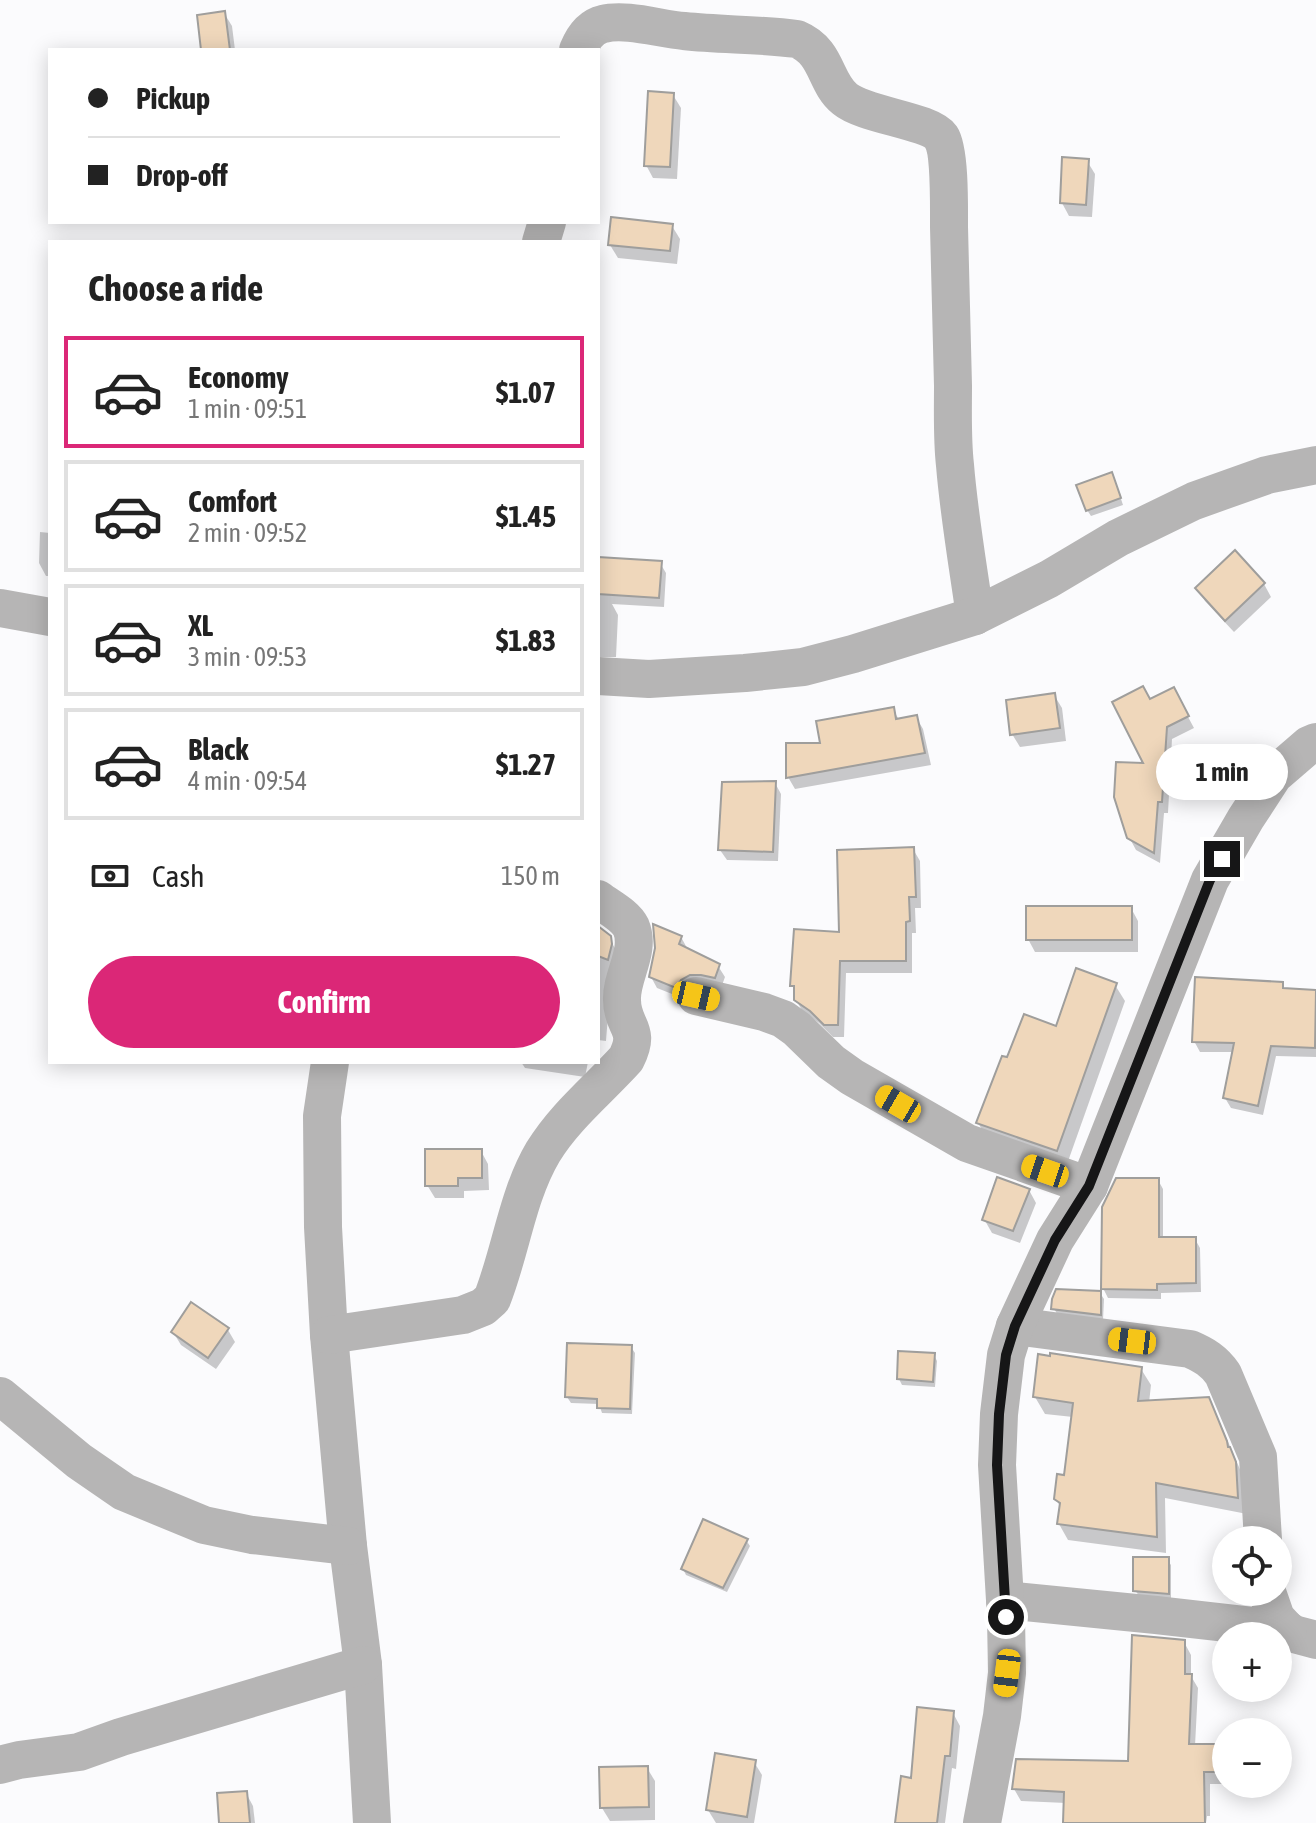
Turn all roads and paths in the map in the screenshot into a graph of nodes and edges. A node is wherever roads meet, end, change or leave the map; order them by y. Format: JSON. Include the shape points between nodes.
{"nodes":[{"id":1,"x":579,"y":48,"type":"edge"},
{"id":2,"x":1316,"y":465,"type":"edge"},
{"id":3,"x":0,"y":608,"type":"edge"},
{"id":4,"x":975,"y":616,"type":"junction"},
{"id":5,"x":48,"y":617,"type":"edge"},
{"id":6,"x":600,"y":676,"type":"edge"},
{"id":7,"x":1316,"y":742,"type":"edge"},
{"id":8,"x":600,"y":900,"type":"edge"},
{"id":9,"x":696,"y":996,"type":"dead end"},
{"id":10,"x":330,"y":1064,"type":"edge"},
{"id":11,"x":1089,"y":1186,"type":"junction"},
{"id":12,"x":1015,"y":1326,"type":"junction"},
{"id":13,"x":329,"y":1335,"type":"junction"},
{"id":14,"x":0,"y":1396,"type":"edge"},
{"id":15,"x":1262,"y":1526,"type":"edge"},
{"id":16,"x":348,"y":1546,"type":"junction"},
{"id":17,"x":1005,"y":1600,"type":"junction"},
{"id":18,"x":1272,"y":1606,"type":"edge"},
{"id":19,"x":1302,"y":1635,"type":"edge"},
{"id":20,"x":363,"y":1665,"type":"junction"},
{"id":21,"x":0,"y":1765,"type":"edge"},
{"id":22,"x":372,"y":1823,"type":"edge"},
{"id":23,"x":982,"y":1823,"type":"edge"}],
"edges":[{"from":1,"to":4,"type":"street","via":[[583,37],[602,24],[797,39],[815,51],[847,101],[941,137],[949,205],[955,465]]},
{"from":2,"to":4,"type":"street","via":[[1267,475],[1194,501]]},
{"from":3,"to":5,"type":"street"},
{"from":4,"to":6,"type":"street","via":[[803,667],[649,679]]},
{"from":7,"to":11,"type":"street","via":[[1274,775],[1210,880]]},
{"from":8,"to":13,"type":"street","via":[[626,920],[634,939],[622,996],[633,1045],[626,1059],[559,1127],[541,1155],[492,1299],[463,1315]]},
{"from":9,"to":11,"type":"street","via":[[783,1019],[852,1077],[967,1143]]},
{"from":10,"to":13,"type":"street","via":[[322,1116]]},
{"from":11,"to":12,"type":"street","via":[[1055,1240]]},
{"from":12,"to":15,"type":"street","via":[[1205,1355],[1223,1374],[1258,1457]]},
{"from":12,"to":17,"type":"street","via":[[1006,1355],[997,1465]]},
{"from":13,"to":16,"type":"street"},
{"from":14,"to":16,"type":"street","via":[[124,1492],[204,1525]]},
{"from":16,"to":20,"type":"street"},
{"from":17,"to":19,"type":"street"},
{"from":17,"to":23,"type":"street","via":[[1007,1673]]},
{"from":18,"to":19,"type":"street","via":[[1276,1618]]},
{"from":20,"to":21,"type":"street","via":[[79,1752]]},
{"from":20,"to":22,"type":"street"}]}
